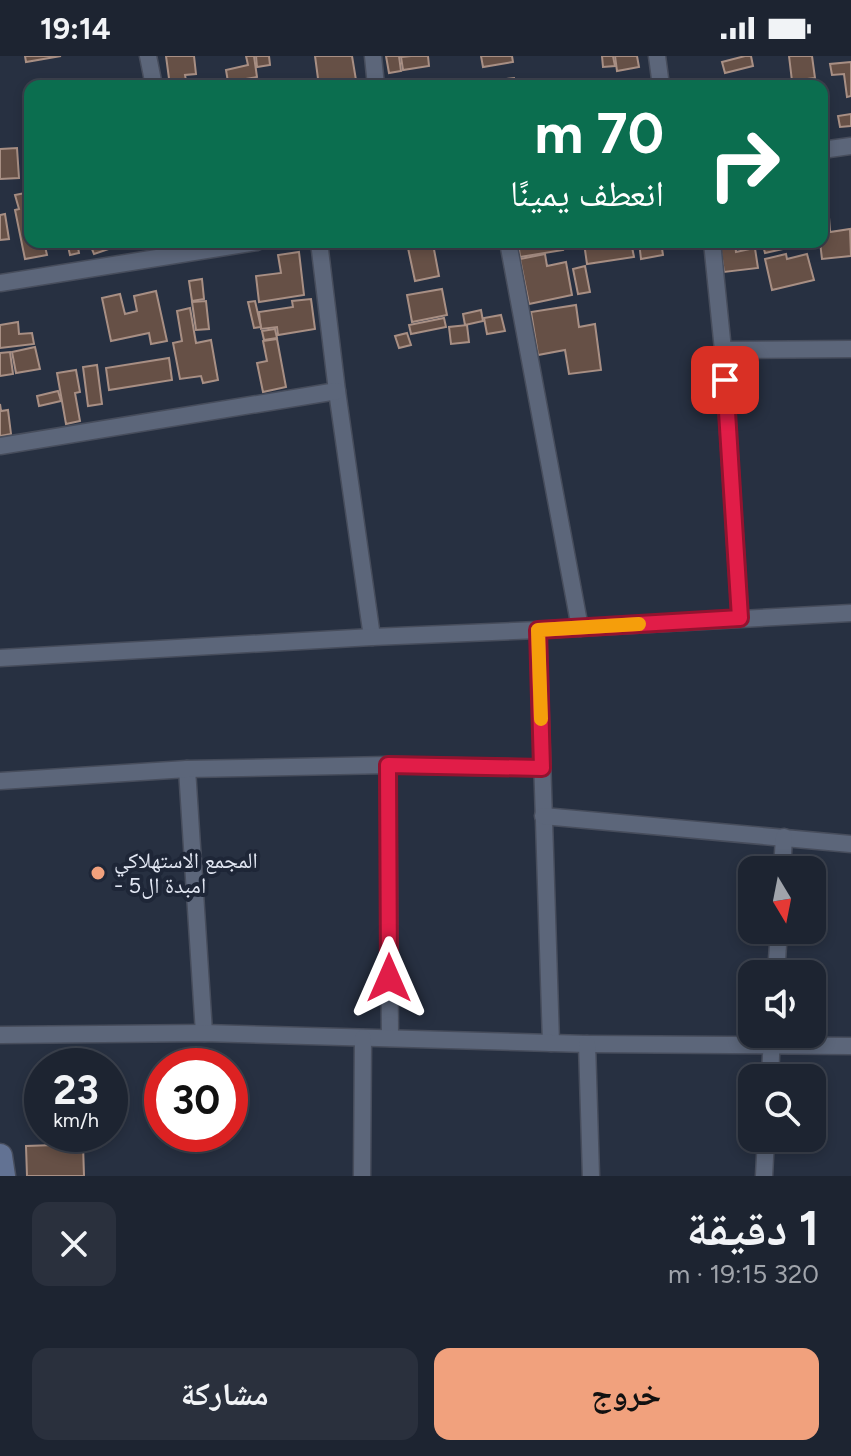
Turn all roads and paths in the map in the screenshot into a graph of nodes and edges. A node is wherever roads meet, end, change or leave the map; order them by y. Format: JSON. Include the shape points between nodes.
{"nodes":[{"id":1,"x":148,"y":56,"type":"edge"},
{"id":2,"x":373,"y":56,"type":"edge"},
{"id":3,"x":657,"y":56,"type":"edge"},
{"id":4,"x":153,"y":80,"type":"edge"},
{"id":5,"x":375,"y":80,"type":"edge"},
{"id":6,"x":660,"y":80,"type":"edge"},
{"id":7,"x":851,"y":146,"type":"edge"},
{"id":8,"x":828,"y":149,"type":"edge"},
{"id":9,"x":184,"y":248,"type":"edge"},
{"id":10,"x":320,"y":248,"type":"edge"},
{"id":11,"x":509,"y":248,"type":"edge"},
{"id":12,"x":713,"y":248,"type":"edge"},
{"id":13,"x":0,"y":283,"type":"edge"},
{"id":14,"x":851,"y":349,"type":"edge"},
{"id":15,"x":723,"y":350,"type":"junction"},
{"id":16,"x":337,"y":391,"type":"junction"},
{"id":17,"x":0,"y":446,"type":"edge"},
{"id":18,"x":851,"y":613,"type":"edge"},
{"id":19,"x":740,"y":618,"type":"junction"},
{"id":20,"x":580,"y":628,"type":"junction"},
{"id":21,"x":538,"y":630,"type":"junction"},
{"id":22,"x":372,"y":637,"type":"junction"},
{"id":23,"x":0,"y":658,"type":"edge"},
{"id":24,"x":388,"y":765,"type":"junction"},
{"id":25,"x":542,"y":768,"type":"junction"},
{"id":26,"x":187,"y":769,"type":"junction"},
{"id":27,"x":0,"y":781,"type":"edge"},
{"id":28,"x":543,"y":816,"type":"junction"},
{"id":29,"x":784,"y":837,"type":"junction"},
{"id":30,"x":851,"y":844,"type":"edge"},
{"id":31,"x":783,"y":856,"type":"edge"},
{"id":32,"x":204,"y":1033,"type":"junction"},
{"id":33,"x":0,"y":1035,"type":"edge"},
{"id":34,"x":363,"y":1038,"type":"junction"},
{"id":35,"x":390,"y":1038,"type":"junction"},
{"id":36,"x":738,"y":1041,"type":"edge"},
{"id":37,"x":551,"y":1043,"type":"junction"},
{"id":38,"x":587,"y":1044,"type":"junction"},
{"id":39,"x":826,"y":1044,"type":"edge"},
{"id":40,"x":851,"y":1046,"type":"edge"},
{"id":41,"x":765,"y":1152,"type":"edge"},
{"id":42,"x":0,"y":1156,"type":"edge"},
{"id":43,"x":3,"y":1176,"type":"edge"},
{"id":44,"x":362,"y":1176,"type":"edge"},
{"id":45,"x":591,"y":1176,"type":"edge"},
{"id":46,"x":764,"y":1176,"type":"edge"}],
"edges":[{"from":1,"to":4,"type":"street"},
{"from":2,"to":5,"type":"street"},
{"from":3,"to":6,"type":"street"},
{"from":7,"to":8,"type":"street"},
{"from":9,"to":13,"type":"street"},
{"from":10,"to":16,"type":"street"},
{"from":11,"to":20,"type":"street"},
{"from":12,"to":15,"type":"street"},
{"from":14,"to":15,"type":"street"},
{"from":15,"to":19,"type":"street"},
{"from":16,"to":17,"type":"street"},
{"from":16,"to":22,"type":"street"},
{"from":18,"to":19,"type":"street"},
{"from":19,"to":20,"type":"street"},
{"from":20,"to":21,"type":"street"},
{"from":21,"to":22,"type":"street"},
{"from":21,"to":25,"type":"street"},
{"from":22,"to":23,"type":"street"},
{"from":24,"to":25,"type":"street"},
{"from":24,"to":26,"type":"street"},
{"from":24,"to":35,"type":"street"},
{"from":25,"to":28,"type":"street"},
{"from":26,"to":27,"type":"street"},
{"from":26,"to":32,"type":"street"},
{"from":28,"to":29,"type":"street"},
{"from":28,"to":37,"type":"street"},
{"from":29,"to":30,"type":"street"},
{"from":29,"to":31,"type":"street"},
{"from":32,"to":33,"type":"street"},
{"from":32,"to":34,"type":"street"},
{"from":34,"to":35,"type":"street"},
{"from":34,"to":44,"type":"street"},
{"from":35,"to":37,"type":"street"},
{"from":36,"to":38,"type":"street"},
{"from":37,"to":38,"type":"street"},
{"from":38,"to":45,"type":"street"},
{"from":39,"to":40,"type":"street"},
{"from":41,"to":46,"type":"street"},
{"from":42,"to":43,"type":"main road"}]}
